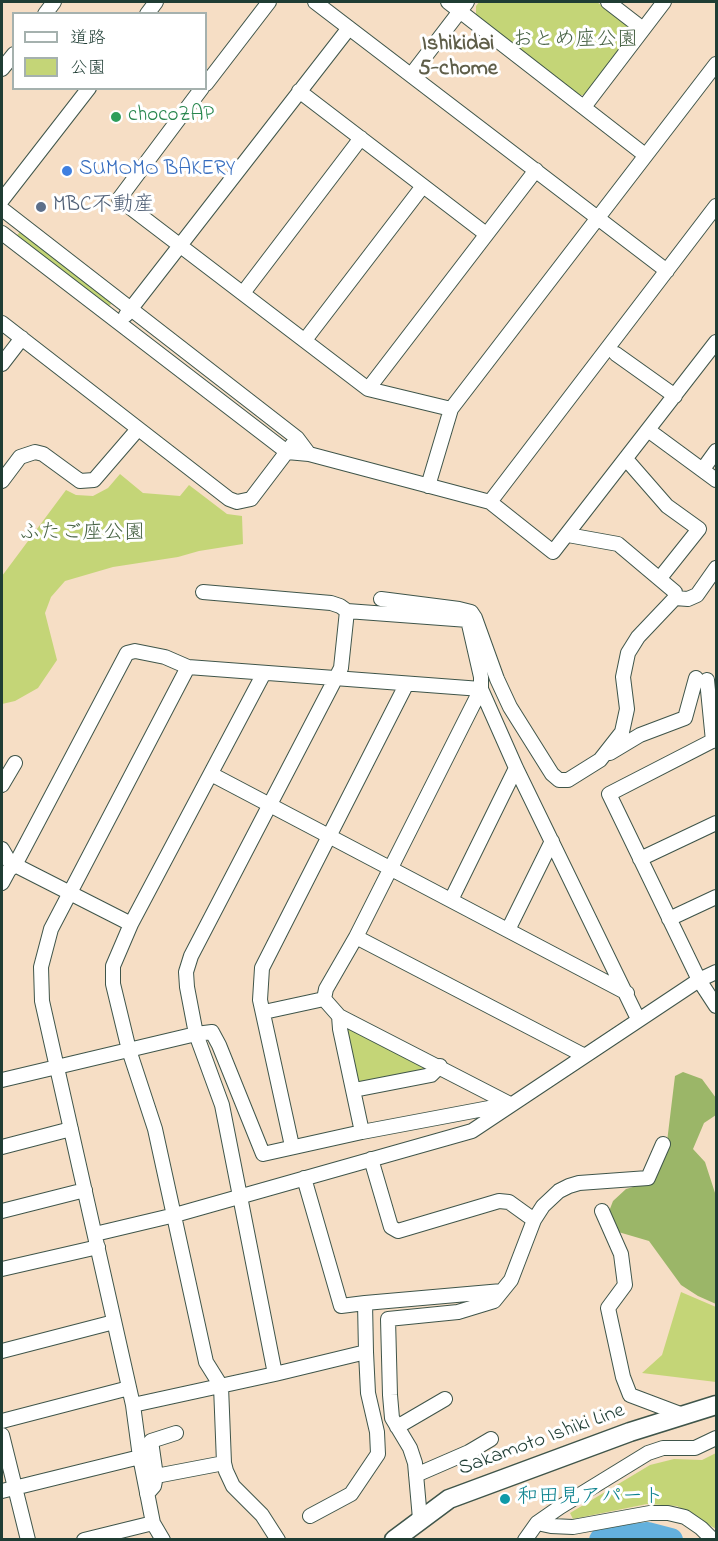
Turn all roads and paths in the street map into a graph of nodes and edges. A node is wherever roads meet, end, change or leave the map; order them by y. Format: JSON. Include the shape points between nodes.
{"nodes":[{"id":1,"x":269,"y":2,"type":"edge"},
{"id":2,"x":315,"y":2,"type":"edge"},
{"id":3,"x":448,"y":2,"type":"edge"},
{"id":4,"x":608,"y":2,"type":"edge"},
{"id":5,"x":664,"y":2,"type":"edge"},
{"id":6,"x":464,"y":6,"type":"edge"},
{"id":7,"x":349,"y":28,"type":"junction"},
{"id":8,"x":643,"y":29,"type":"junction"},
{"id":9,"x":12,"y":56,"type":"edge"},
{"id":10,"x":717,"y":64,"type":"edge"},
{"id":11,"x":2,"y":69,"type":"edge"},
{"id":12,"x":411,"y":75,"type":"junction"},
{"id":13,"x":207,"y":83,"type":"edge"},
{"id":14,"x":87,"y":90,"type":"edge"},
{"id":15,"x":201,"y":90,"type":"edge"},
{"id":16,"x":299,"y":91,"type":"junction"},
{"id":17,"x":584,"y":107,"type":"junction"},
{"id":18,"x":360,"y":138,"type":"junction"},
{"id":19,"x":645,"y":155,"type":"junction"},
{"id":20,"x":536,"y":171,"type":"junction"},
{"id":21,"x":423,"y":186,"type":"junction"},
{"id":22,"x":2,"y":200,"type":"edge"},
{"id":23,"x":716,"y":207,"type":"edge"},
{"id":24,"x":2,"y":209,"type":"edge"},
{"id":25,"x":598,"y":218,"type":"junction"},
{"id":26,"x":2,"y":233,"type":"edge"},
{"id":27,"x":486,"y":234,"type":"junction"},
{"id":28,"x":181,"y":246,"type":"junction"},
{"id":29,"x":668,"y":271,"type":"junction"},
{"id":30,"x":243,"y":293,"type":"junction"},
{"id":31,"x":131,"y":308,"type":"junction"},
{"id":32,"x":2,"y":323,"type":"edge"},
{"id":33,"x":119,"y":323,"type":"junction"},
{"id":34,"x":22,"y":338,"type":"junction"},
{"id":35,"x":305,"y":340,"type":"junction"},
{"id":36,"x":717,"y":342,"type":"edge"},
{"id":37,"x":616,"y":354,"type":"dead end"},
{"id":38,"x":2,"y":364,"type":"edge"},
{"id":39,"x":368,"y":388,"type":"junction"},
{"id":40,"x":675,"y":396,"type":"junction"},
{"id":41,"x":451,"y":409,"type":"junction"},
{"id":42,"x":138,"y":429,"type":"junction"},
{"id":43,"x":648,"y":430,"type":"junction"},
{"id":44,"x":297,"y":438,"type":"junction"},
{"id":45,"x":717,"y":451,"type":"edge"},
{"id":46,"x":287,"y":452,"type":"junction"},
{"id":47,"x":309,"y":454,"type":"junction"},
{"id":48,"x":626,"y":459,"type":"junction"},
{"id":49,"x":703,"y":469,"type":"junction"},
{"id":50,"x":717,"y":480,"type":"edge"},
{"id":51,"x":2,"y":481,"type":"edge"},
{"id":52,"x":428,"y":486,"type":"junction"},
{"id":53,"x":490,"y":502,"type":"junction"},
{"id":54,"x":568,"y":535,"type":"junction"},
{"id":55,"x":717,"y":568,"type":"edge"},
{"id":56,"x":660,"y":578,"type":"junction"},
{"id":57,"x":203,"y":592,"type":"dead end"},
{"id":58,"x":381,"y":598,"type":"dead end"},
{"id":59,"x":675,"y":598,"type":"junction"},
{"id":60,"x":347,"y":611,"type":"junction"},
{"id":61,"x":472,"y":619,"type":"junction"},
{"id":62,"x":188,"y":667,"type":"junction"},
{"id":63,"x":264,"y":673,"type":"junction"},
{"id":64,"x":335,"y":678,"type":"junction"},
{"id":65,"x":406,"y":685,"type":"junction"},
{"id":66,"x":482,"y":689,"type":"junction"},
{"id":67,"x":715,"y":740,"type":"edge"},
{"id":68,"x":600,"y":760,"type":"junction"},
{"id":69,"x":15,"y":763,"type":"dead end"},
{"id":70,"x":516,"y":768,"type":"junction"},
{"id":71,"x":210,"y":774,"type":"junction"},
{"id":72,"x":2,"y":785,"type":"edge"},
{"id":73,"x":269,"y":804,"type":"junction"},
{"id":74,"x":717,"y":823,"type":"edge"},
{"id":75,"x":328,"y":836,"type":"junction"},
{"id":76,"x":552,"y":841,"type":"junction"},
{"id":77,"x":2,"y":849,"type":"edge"},
{"id":78,"x":640,"y":859,"type":"junction"},
{"id":79,"x":15,"y":865,"type":"junction"},
{"id":80,"x":390,"y":868,"type":"junction"},
{"id":81,"x":2,"y":883,"type":"edge"},
{"id":82,"x":70,"y":892,"type":"junction"},
{"id":83,"x":717,"y":897,"type":"edge"},
{"id":84,"x":451,"y":900,"type":"junction"},
{"id":85,"x":669,"y":919,"type":"junction"},
{"id":86,"x":132,"y":924,"type":"junction"},
{"id":87,"x":508,"y":930,"type":"junction"},
{"id":88,"x":356,"y":937,"type":"junction"},
{"id":89,"x":717,"y":972,"type":"edge"},
{"id":90,"x":699,"y":980,"type":"junction"},
{"id":91,"x":627,"y":993,"type":"junction"},
{"id":92,"x":324,"y":999,"type":"junction"},
{"id":93,"x":717,"y":1006,"type":"edge"},
{"id":94,"x":264,"y":1012,"type":"junction"},
{"id":95,"x":339,"y":1016,"type":"junction"},
{"id":96,"x":638,"y":1019,"type":"junction"},
{"id":97,"x":196,"y":1034,"type":"junction"},
{"id":98,"x":129,"y":1050,"type":"junction"},
{"id":99,"x":583,"y":1055,"type":"junction"},
{"id":100,"x":440,"y":1066,"type":"junction"},
{"id":101,"x":57,"y":1067,"type":"junction"},
{"id":102,"x":2,"y":1080,"type":"edge"},
{"id":103,"x":354,"y":1090,"type":"junction"},
{"id":104,"x":510,"y":1104,"type":"junction"},
{"id":105,"x":71,"y":1129,"type":"junction"},
{"id":106,"x":362,"y":1132,"type":"junction"},
{"id":107,"x":663,"y":1144,"type":"dead end"},
{"id":108,"x":292,"y":1146,"type":"junction"},
{"id":109,"x":2,"y":1147,"type":"edge"},
{"id":110,"x":371,"y":1159,"type":"junction"},
{"id":111,"x":304,"y":1178,"type":"junction"},
{"id":112,"x":85,"y":1190,"type":"junction"},
{"id":113,"x":241,"y":1195,"type":"junction"},
{"id":114,"x":2,"y":1211,"type":"edge"},
{"id":115,"x":602,"y":1211,"type":"dead end"},
{"id":116,"x":175,"y":1215,"type":"junction"},
{"id":117,"x":534,"y":1220,"type":"junction"},
{"id":118,"x":96,"y":1240,"type":"junction"},
{"id":119,"x":2,"y":1269,"type":"edge"},
{"id":120,"x":502,"y":1291,"type":"junction"},
{"id":121,"x":366,"y":1303,"type":"junction"},
{"id":122,"x":114,"y":1322,"type":"junction"},
{"id":123,"x":2,"y":1351,"type":"edge"},
{"id":124,"x":366,"y":1352,"type":"junction"},
{"id":125,"x":275,"y":1374,"type":"junction"},
{"id":126,"x":221,"y":1386,"type":"junction"},
{"id":127,"x":129,"y":1388,"type":"junction"},
{"id":128,"x":445,"y":1399,"type":"dead end"},
{"id":129,"x":133,"y":1405,"type":"junction"},
{"id":130,"x":717,"y":1405,"type":"edge"},
{"id":131,"x":683,"y":1415,"type":"junction"},
{"id":132,"x":2,"y":1421,"type":"edge"},
{"id":133,"x":397,"y":1427,"type":"junction"},
{"id":134,"x":176,"y":1433,"type":"dead end"},
{"id":135,"x":2,"y":1435,"type":"edge"},
{"id":136,"x":717,"y":1438,"type":"edge"},
{"id":137,"x":491,"y":1439,"type":"dead end"},
{"id":138,"x":140,"y":1457,"type":"junction"},
{"id":139,"x":224,"y":1464,"type":"junction"},
{"id":140,"x":416,"y":1475,"type":"junction"},
{"id":141,"x":156,"y":1476,"type":"junction"},
{"id":142,"x":8,"y":1489,"type":"edge"},
{"id":143,"x":147,"y":1494,"type":"junction"},
{"id":144,"x":310,"y":1516,"type":"dead end"},
{"id":145,"x":420,"y":1519,"type":"junction"},
{"id":146,"x":153,"y":1523,"type":"junction"},
{"id":147,"x":537,"y":1523,"type":"junction"},
{"id":148,"x":28,"y":1539,"type":"edge"},
{"id":149,"x":84,"y":1539,"type":"edge"},
{"id":150,"x":163,"y":1539,"type":"edge"},
{"id":151,"x":278,"y":1539,"type":"edge"},
{"id":152,"x":394,"y":1539,"type":"edge"},
{"id":153,"x":525,"y":1539,"type":"edge"},
{"id":154,"x":713,"y":1539,"type":"edge"}],
"edges":[{"from":1,"to":13,"type":"street"},
{"from":2,"to":7,"type":"street"},
{"from":3,"to":6,"type":"street"},
{"from":4,"to":8,"type":"street"},
{"from":5,"to":8,"type":"street"},
{"from":6,"to":12,"type":"street"},
{"from":6,"to":17,"type":"street"},
{"from":7,"to":12,"type":"street"},
{"from":7,"to":16,"type":"street"},
{"from":8,"to":17,"type":"street"},
{"from":9,"to":11,"type":"street"},
{"from":10,"to":19,"type":"street"},
{"from":12,"to":20,"type":"street"},
{"from":14,"to":22,"type":"street"},
{"from":15,"to":28,"type":"street","via":[[119,199]]},
{"from":16,"to":18,"type":"street"},
{"from":16,"to":28,"type":"street"},
{"from":17,"to":19,"type":"street"},
{"from":18,"to":21,"type":"street"},
{"from":18,"to":30,"type":"street"},
{"from":19,"to":25,"type":"street"},
{"from":20,"to":25,"type":"street"},
{"from":20,"to":27,"type":"street"},
{"from":21,"to":27,"type":"street"},
{"from":21,"to":35,"type":"street"},
{"from":23,"to":29,"type":"street"},
{"from":24,"to":31,"type":"street"},
{"from":25,"to":29,"type":"street"},
{"from":25,"to":41,"type":"street"},
{"from":26,"to":33,"type":"street"},
{"from":27,"to":39,"type":"street"},
{"from":28,"to":30,"type":"street"},
{"from":28,"to":31,"type":"street"},
{"from":29,"to":53,"type":"street"},
{"from":30,"to":35,"type":"street"},
{"from":31,"to":33,"type":"street"},
{"from":31,"to":44,"type":"street"},
{"from":32,"to":34,"type":"street"},
{"from":33,"to":46,"type":"street"},
{"from":34,"to":38,"type":"street"},
{"from":34,"to":42,"type":"street"},
{"from":35,"to":39,"type":"street"},
{"from":36,"to":40,"type":"street"},
{"from":37,"to":40,"type":"street"},
{"from":39,"to":41,"type":"street"},
{"from":40,"to":43,"type":"street"},
{"from":41,"to":52,"type":"street"},
{"from":42,"to":46,"type":"street","via":[[237,502],[251,499]]},
{"from":42,"to":51,"type":"street","via":[[94,480],[80,481],[44,454],[35,452],[20,457]]},
{"from":43,"to":48,"type":"street"},
{"from":43,"to":49,"type":"street"},
{"from":44,"to":46,"type":"street"},
{"from":44,"to":47,"type":"street"},
{"from":45,"to":49,"type":"street"},
{"from":46,"to":47,"type":"street"},
{"from":47,"to":52,"type":"street"},
{"from":48,"to":54,"type":"street"},
{"from":48,"to":56,"type":"street","via":[[667,506],[699,529]]},
{"from":49,"to":50,"type":"street"},
{"from":52,"to":53,"type":"street"},
{"from":53,"to":54,"type":"street","via":[[553,552]]},
{"from":54,"to":56,"type":"street","via":[[618,544]]},
{"from":55,"to":59,"type":"street","via":[[697,595]]},
{"from":56,"to":59,"type":"street","via":[[675,592]]},
{"from":57,"to":60,"type":"street","via":[[331,603]]},
{"from":58,"to":61,"type":"street","via":[[459,609],[471,612]]},
{"from":59,"to":68,"type":"street","via":[[628,653],[623,677],[625,724]]},
{"from":60,"to":61,"type":"street"},
{"from":60,"to":64,"type":"street","via":[[341,668]]},
{"from":61,"to":66,"type":"street"},
{"from":61,"to":68,"type":"street","via":[[510,707],[552,774],[559,780],[568,780]]},
{"from":62,"to":63,"type":"street"},
{"from":62,"to":79,"type":"street","via":[[165,657],[127,653]]},
{"from":62,"to":82,"type":"street"},
{"from":63,"to":64,"type":"street"},
{"from":63,"to":71,"type":"street"},
{"from":64,"to":65,"type":"street"},
{"from":64,"to":73,"type":"street"},
{"from":65,"to":66,"type":"street"},
{"from":65,"to":75,"type":"street"},
{"from":66,"to":70,"type":"street"},
{"from":66,"to":80,"type":"street"},
{"from":67,"to":68,"type":"street","via":[[702,679],[685,718],[640,735]]},
{"from":67,"to":78,"type":"street","via":[[609,794]]},
{"from":69,"to":72,"type":"street"},
{"from":70,"to":76,"type":"street"},
{"from":70,"to":84,"type":"street"},
{"from":71,"to":73,"type":"street"},
{"from":71,"to":86,"type":"street"},
{"from":73,"to":75,"type":"street"},
{"from":73,"to":97,"type":"street","via":[[191,956],[186,972]]},
{"from":74,"to":78,"type":"street"},
{"from":75,"to":80,"type":"street"},
{"from":75,"to":94,"type":"street","via":[[262,968],[260,1000]]},
{"from":76,"to":87,"type":"street"},
{"from":76,"to":91,"type":"street"},
{"from":77,"to":79,"type":"street"},
{"from":78,"to":85,"type":"street"},
{"from":79,"to":81,"type":"street"},
{"from":79,"to":82,"type":"street"},
{"from":80,"to":84,"type":"street"},
{"from":80,"to":88,"type":"street"},
{"from":82,"to":86,"type":"street"},
{"from":82,"to":101,"type":"street","via":[[51,929],[41,968],[42,1001]]},
{"from":83,"to":85,"type":"street"},
{"from":84,"to":87,"type":"street"},
{"from":85,"to":90,"type":"street"},
{"from":86,"to":98,"type":"street","via":[[114,966],[113,984]]},
{"from":87,"to":91,"type":"street"},
{"from":88,"to":92,"type":"street"},
{"from":88,"to":99,"type":"street"},
{"from":89,"to":90,"type":"street"},
{"from":90,"to":93,"type":"street"},
{"from":90,"to":96,"type":"street"},
{"from":91,"to":96,"type":"street"},
{"from":92,"to":94,"type":"street"},
{"from":92,"to":95,"type":"street"},
{"from":94,"to":108,"type":"street"},
{"from":95,"to":100,"type":"street"},
{"from":95,"to":103,"type":"street"},
{"from":96,"to":99,"type":"street"},
{"from":97,"to":98,"type":"street"},
{"from":97,"to":108,"type":"street","via":[[212,1032],[263,1154]]},
{"from":97,"to":113,"type":"street","via":[[222,1105]]},
{"from":98,"to":101,"type":"street"},
{"from":98,"to":116,"type":"street","via":[[155,1129]]},
{"from":99,"to":104,"type":"street"},
{"from":100,"to":103,"type":"street","via":[[431,1075]]},
{"from":100,"to":104,"type":"street"},
{"from":101,"to":102,"type":"street"},
{"from":101,"to":105,"type":"street"},
{"from":103,"to":106,"type":"street"},
{"from":104,"to":106,"type":"street"},
{"from":104,"to":110,"type":"street","via":[[472,1131]]},
{"from":105,"to":109,"type":"street"},
{"from":105,"to":112,"type":"street"},
{"from":106,"to":108,"type":"street"},
{"from":107,"to":117,"type":"street","via":[[648,1178],[568,1186],[543,1206]]},
{"from":110,"to":111,"type":"street"},
{"from":110,"to":117,"type":"street","via":[[391,1227],[398,1231],[499,1200],[509,1202]]},
{"from":111,"to":113,"type":"street"},
{"from":111,"to":121,"type":"street","via":[[341,1306]]},
{"from":112,"to":114,"type":"street"},
{"from":112,"to":118,"type":"street"},
{"from":113,"to":116,"type":"street"},
{"from":113,"to":125,"type":"street"},
{"from":115,"to":131,"type":"street","via":[[621,1254],[625,1285],[608,1308],[630,1395]]},
{"from":116,"to":118,"type":"street"},
{"from":116,"to":126,"type":"street","via":[[206,1362]]},
{"from":117,"to":120,"type":"street","via":[[511,1280]]},
{"from":118,"to":119,"type":"street"},
{"from":118,"to":122,"type":"street"},
{"from":120,"to":121,"type":"street"},
{"from":120,"to":133,"type":"street","via":[[494,1301],[458,1312],[387,1319],[392,1418]]},
{"from":121,"to":124,"type":"street"},
{"from":122,"to":123,"type":"street"},
{"from":122,"to":127,"type":"street"},
{"from":124,"to":125,"type":"street"},
{"from":124,"to":144,"type":"street","via":[[378,1454],[351,1494]]},
{"from":125,"to":126,"type":"street"},
{"from":126,"to":129,"type":"street"},
{"from":126,"to":139,"type":"street"},
{"from":127,"to":129,"type":"street"},
{"from":127,"to":132,"type":"street"},
{"from":128,"to":133,"type":"street"},
{"from":129,"to":138,"type":"street"},
{"from":130,"to":131,"type":"main road","name":"Sakamoto Ishiki Line"},
{"from":131,"to":145,"type":"main road","name":"Sakamoto Ishiki Line","via":[[449,1499]]},
{"from":133,"to":140,"type":"street","via":[[410,1448]]},
{"from":134,"to":141,"type":"street","via":[[151,1441]]},
{"from":135,"to":142,"type":"street"},
{"from":136,"to":147,"type":"street","via":[[695,1448],[663,1448],[648,1453]]},
{"from":137,"to":140,"type":"street"},
{"from":138,"to":142,"type":"street"},
{"from":138,"to":143,"type":"street"},
{"from":139,"to":141,"type":"street"},
{"from":139,"to":151,"type":"street","via":[[233,1486],[262,1515]]},
{"from":140,"to":145,"type":"street"},
{"from":141,"to":143,"type":"street"},
{"from":142,"to":148,"type":"street"},
{"from":143,"to":146,"type":"street"},
{"from":145,"to":152,"type":"main road","name":"Sakamoto Ishiki Line"},
{"from":146,"to":149,"type":"street"},
{"from":146,"to":150,"type":"street"},
{"from":147,"to":153,"type":"street"},
{"from":147,"to":154,"type":"street","via":[[573,1527],[668,1513],[685,1517]]}]}
